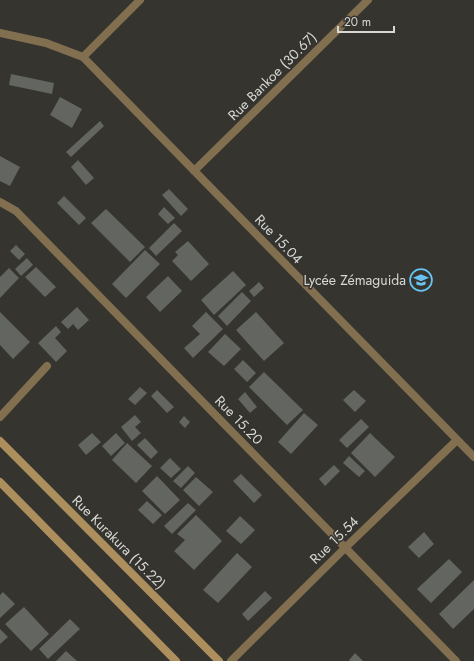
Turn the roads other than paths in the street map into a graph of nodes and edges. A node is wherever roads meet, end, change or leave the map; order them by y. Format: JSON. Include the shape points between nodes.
{"nodes":[{"id":1,"x":140,"y":0,"type":"edge"},
{"id":2,"x":368,"y":0,"type":"edge"},
{"id":3,"x":0,"y":33,"type":"edge"},
{"id":4,"x":83,"y":57,"type":"junction"},
{"id":5,"x":194,"y":171,"type":"junction"},
{"id":6,"x":0,"y":202,"type":"edge"},
{"id":7,"x":47,"y":366,"type":"dead end"},
{"id":8,"x":0,"y":417,"type":"edge"},
{"id":9,"x":457,"y":440,"type":"junction"},
{"id":10,"x":0,"y":441,"type":"edge"},
{"id":11,"x":474,"y":456,"type":"edge"},
{"id":12,"x":0,"y":482,"type":"edge"},
{"id":13,"x":346,"y":547,"type":"junction"},
{"id":14,"x":176,"y":661,"type":"edge"},
{"id":15,"x":219,"y":661,"type":"edge"},
{"id":16,"x":231,"y":661,"type":"edge"},
{"id":17,"x":456,"y":661,"type":"edge"}],
"edges":[{"from":1,"to":4,"type":"street"},
{"from":2,"to":5,"type":"street","name":"Rue Bankoe (30.67)"},
{"from":3,"to":4,"type":"street","via":[[46,43]]},
{"from":4,"to":5,"type":"street","name":"Rue 15.04"},
{"from":5,"to":9,"type":"street","name":"Rue 15.04"},
{"from":6,"to":13,"type":"street","name":"Rue 15.20","via":[[16,211]]},
{"from":7,"to":8,"type":"street"},
{"from":9,"to":11,"type":"street","name":"Rue 15.04"},
{"from":9,"to":13,"type":"street","name":"Rue 15.54"},
{"from":10,"to":15,"type":"main road","name":"Rue Kurakura (15.22)"},
{"from":12,"to":14,"type":"main road"},
{"from":13,"to":16,"type":"street","name":"Rue 15.54"},
{"from":13,"to":17,"type":"street","name":"Rue 15.20"}]}
